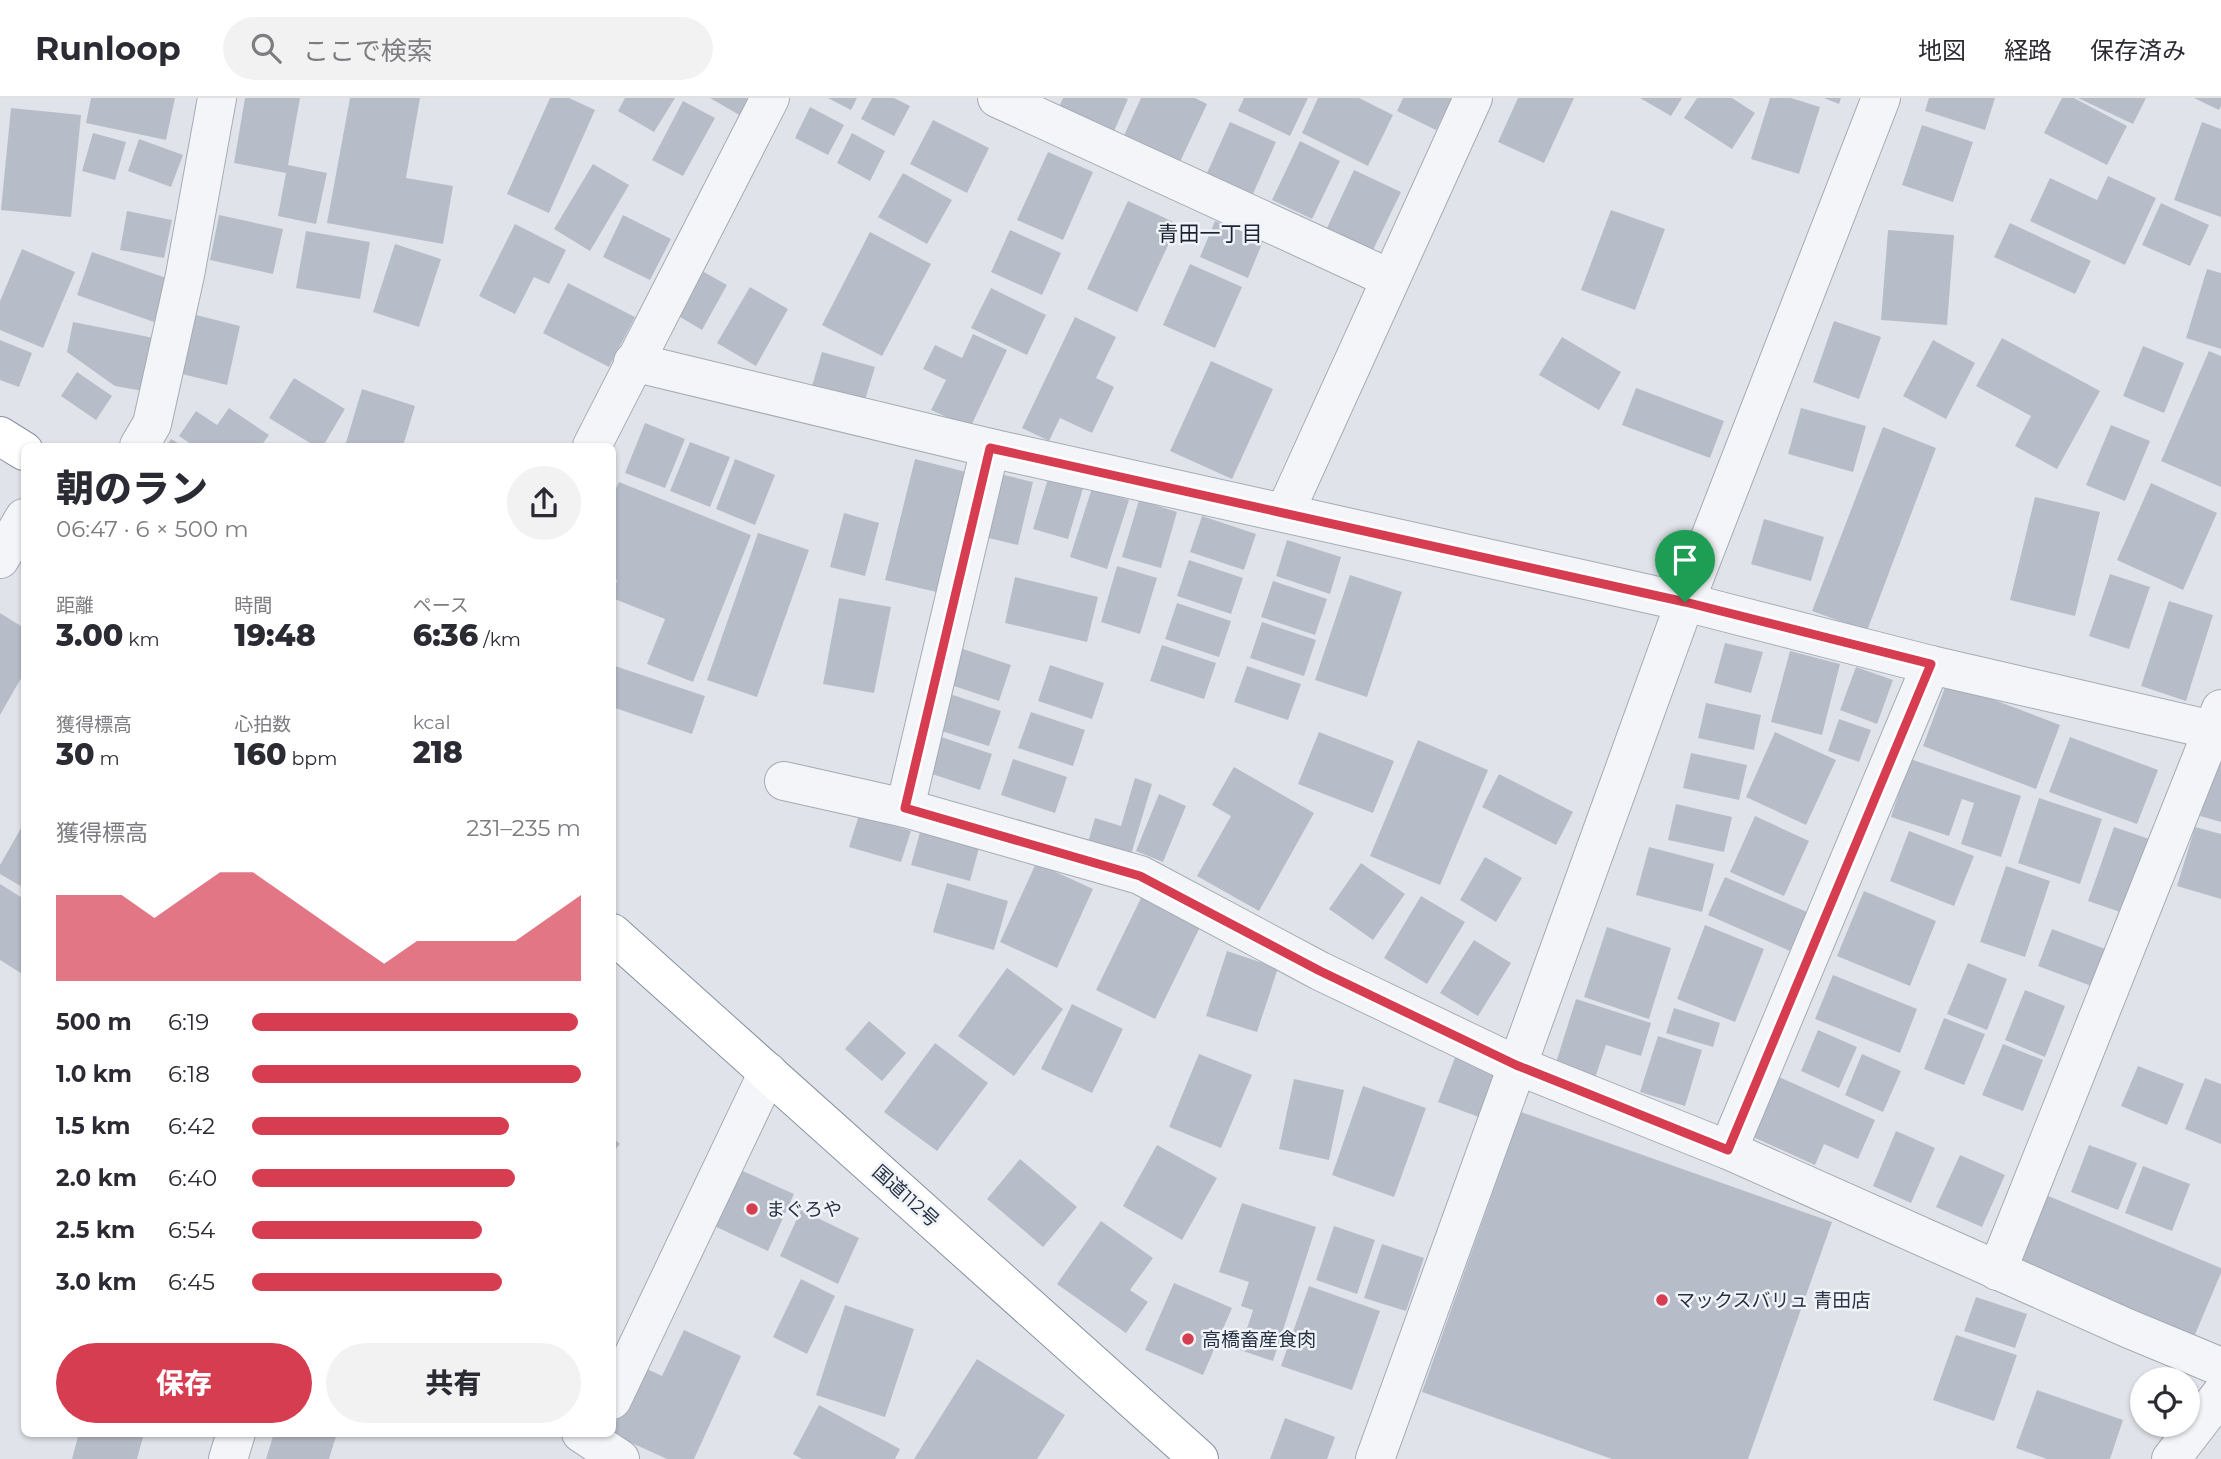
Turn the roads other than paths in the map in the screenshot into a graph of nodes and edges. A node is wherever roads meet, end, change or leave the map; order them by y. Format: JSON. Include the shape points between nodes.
{"nodes":[{"id":1,"x":218,"y":98,"type":"edge"},
{"id":2,"x":770,"y":98,"type":"edge"},
{"id":3,"x":997,"y":98,"type":"edge"},
{"id":4,"x":1473,"y":98,"type":"edge"},
{"id":5,"x":1881,"y":98,"type":"edge"},
{"id":6,"x":1390,"y":278,"type":"junction"},
{"id":7,"x":633,"y":362,"type":"junction"},
{"id":8,"x":0,"y":436,"type":"edge"},
{"id":9,"x":141,"y":443,"type":"edge"},
{"id":10,"x":593,"y":443,"type":"edge"},
{"id":11,"x":990,"y":448,"type":"junction"},
{"id":12,"x":21,"y":449,"type":"edge"},
{"id":13,"x":1285,"y":512,"type":"junction"},
{"id":14,"x":21,"y":523,"type":"edge"},
{"id":15,"x":0,"y":559,"type":"edge"},
{"id":16,"x":1685,"y":602,"type":"junction"},
{"id":17,"x":1931,"y":664,"type":"junction"},
{"id":18,"x":2218,"y":723,"type":"edge"},
{"id":19,"x":784,"y":781,"type":"dead end"},
{"id":20,"x":905,"y":808,"type":"junction"},
{"id":21,"x":616,"y":937,"type":"edge"},
{"id":22,"x":1516,"y":1065,"type":"junction"},
{"id":23,"x":768,"y":1072,"type":"junction"},
{"id":24,"x":1728,"y":1150,"type":"junction"},
{"id":25,"x":1997,"y":1271,"type":"junction"},
{"id":26,"x":2221,"y":1367,"type":"edge"},
{"id":27,"x":616,"y":1392,"type":"edge"},
{"id":28,"x":2221,"y":1394,"type":"edge"},
{"id":29,"x":235,"y":1437,"type":"edge"},
{"id":30,"x":228,"y":1459,"type":"edge"},
{"id":31,"x":1199,"y":1459,"type":"edge"},
{"id":32,"x":1375,"y":1459,"type":"edge"},
{"id":33,"x":2171,"y":1459,"type":"edge"}],
"edges":[{"from":1,"to":9,"type":"street","via":[[152,424]]},
{"from":2,"to":7,"type":"street"},
{"from":3,"to":6,"type":"street"},
{"from":4,"to":6,"type":"street"},
{"from":5,"to":16,"type":"street"},
{"from":6,"to":13,"type":"street"},
{"from":7,"to":10,"type":"street"},
{"from":7,"to":11,"type":"street"},
{"from":8,"to":12,"type":"highway"},
{"from":11,"to":13,"type":"street"},
{"from":11,"to":20,"type":"street"},
{"from":13,"to":16,"type":"street"},
{"from":14,"to":15,"type":"street"},
{"from":16,"to":17,"type":"street"},
{"from":16,"to":22,"type":"street"},
{"from":17,"to":18,"type":"street"},
{"from":17,"to":24,"type":"street"},
{"from":18,"to":25,"type":"street"},
{"from":19,"to":20,"type":"street"},
{"from":20,"to":22,"type":"street","via":[[1140,876],[1320,971]]},
{"from":21,"to":23,"type":"highway","name":"国道112号"},
{"from":22,"to":24,"type":"street"},
{"from":22,"to":32,"type":"street"},
{"from":23,"to":27,"type":"street"},
{"from":23,"to":31,"type":"highway","name":"国道112号"},
{"from":24,"to":25,"type":"street"},
{"from":25,"to":26,"type":"street"},
{"from":28,"to":33,"type":"street"},
{"from":29,"to":30,"type":"street"}]}
